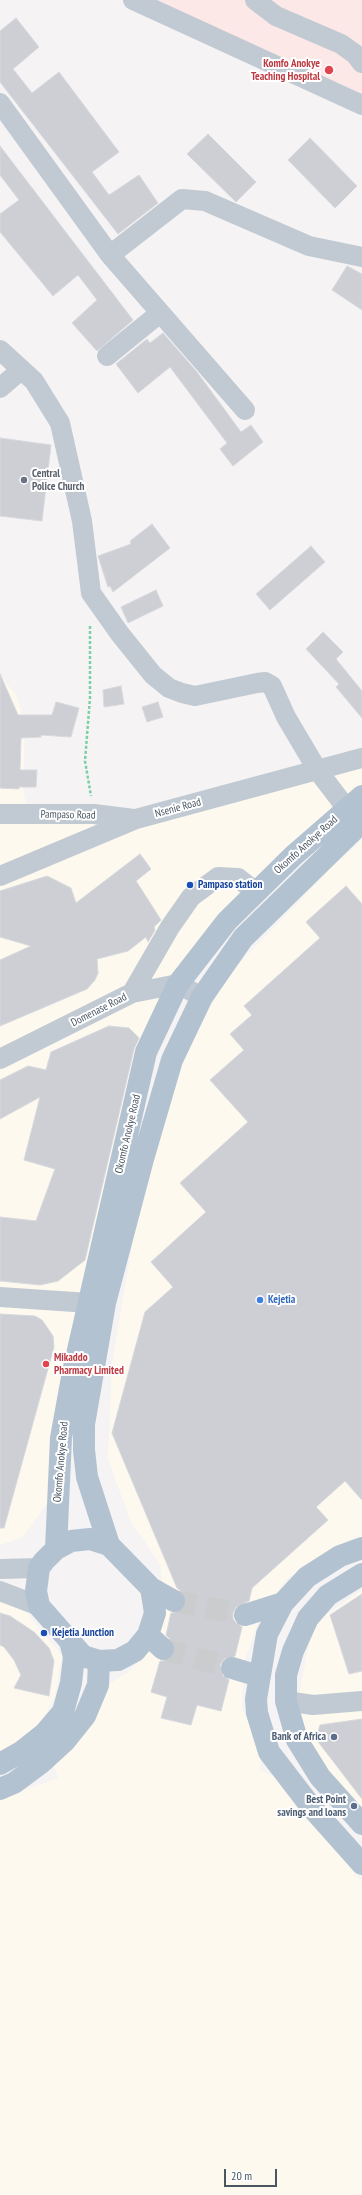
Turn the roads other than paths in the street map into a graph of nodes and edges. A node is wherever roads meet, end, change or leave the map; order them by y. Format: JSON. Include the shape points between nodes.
{"nodes":[{"id":1,"x":133,"y":0,"type":"edge"},
{"id":2,"x":255,"y":0,"type":"edge"},
{"id":3,"x":362,"y":63,"type":"edge"},
{"id":4,"x":0,"y":103,"type":"edge"},
{"id":5,"x":362,"y":105,"type":"edge"},
{"id":6,"x":110,"y":255,"type":"junction"},
{"id":7,"x":362,"y":257,"type":"edge"},
{"id":8,"x":160,"y":313,"type":"junction"},
{"id":9,"x":0,"y":350,"type":"edge"},
{"id":10,"x":107,"y":356,"type":"dead end"},
{"id":11,"x":21,"y":370,"type":"junction"},
{"id":12,"x":0,"y":388,"type":"edge"},
{"id":13,"x":245,"y":410,"type":"dead end"},
{"id":14,"x":362,"y":758,"type":"edge"},
{"id":15,"x":318,"y":771,"type":"junction"},
{"id":16,"x":357,"y":809,"type":"edge"},
{"id":17,"x":0,"y":814,"type":"edge"},
{"id":18,"x":136,"y":819,"type":"junction"},
{"id":19,"x":0,"y":876,"type":"edge"},
{"id":20,"x":256,"y":892,"type":"junction"},
{"id":21,"x":178,"y":984,"type":"junction"},
{"id":22,"x":132,"y":993,"type":"junction"},
{"id":23,"x":202,"y":997,"type":"junction"},
{"id":24,"x":0,"y":1059,"type":"edge"},
{"id":25,"x":0,"y":1296,"type":"edge"},
{"id":26,"x":89,"y":1303,"type":"junction"},
{"id":27,"x":109,"y":1545,"type":"junction"},
{"id":28,"x":362,"y":1548,"type":"edge"},
{"id":29,"x":56,"y":1549,"type":"junction"},
{"id":30,"x":39,"y":1568,"type":"junction"},
{"id":31,"x":0,"y":1569,"type":"edge"},
{"id":32,"x":362,"y":1574,"type":"edge"},
{"id":33,"x":151,"y":1588,"type":"junction"},
{"id":34,"x":0,"y":1591,"type":"edge"},
{"id":35,"x":174,"y":1601,"type":"tunnel mouth"},
{"id":36,"x":283,"y":1604,"type":"junction"},
{"id":37,"x":40,"y":1606,"type":"junction"},
{"id":38,"x":245,"y":1615,"type":"tunnel mouth"},
{"id":39,"x":71,"y":1645,"type":"junction"},
{"id":40,"x":99,"y":1661,"type":"junction"},
{"id":41,"x":232,"y":1668,"type":"tunnel mouth"},
{"id":42,"x":259,"y":1676,"type":"junction"},
{"id":43,"x":286,"y":1701,"type":"junction"},
{"id":44,"x":362,"y":1701,"type":"edge"},
{"id":45,"x":0,"y":1764,"type":"edge"},
{"id":46,"x":0,"y":1789,"type":"edge"},
{"id":47,"x":362,"y":1824,"type":"edge"},
{"id":48,"x":362,"y":1864,"type":"edge"}],
"edges":[{"from":1,"to":5,"type":"street"},
{"from":2,"to":3,"type":"street","via":[[276,16],[341,44]]},
{"from":4,"to":6,"type":"street"},
{"from":6,"to":7,"type":"street","via":[[182,199],[205,201],[309,246]]},
{"from":6,"to":8,"type":"street"},
{"from":8,"to":10,"type":"street"},
{"from":8,"to":13,"type":"street"},
{"from":9,"to":11,"type":"street"},
{"from":11,"to":12,"type":"street"},
{"from":11,"to":15,"type":"street","via":[[34,381],[60,423],[82,521],[91,593],[120,634],[153,675],[169,688],[182,693],[195,696],[257,682],[265,682],[272,686],[286,717]]},
{"from":14,"to":15,"type":"street","name":"Nsenie Road"},
{"from":15,"to":16,"type":"street"},
{"from":15,"to":18,"type":"street","name":"Nsenie Road"},
{"from":16,"to":20,"type":"main road","name":"Okomfo Anokye Road","via":[[293,856]]},
{"from":16,"to":23,"type":"main road","name":"Okomfo Anokye Road","via":[[243,938]]},
{"from":17,"to":18,"type":"street","name":"Pampaso Road","via":[[94,814]]},
{"from":18,"to":19,"type":"street","name":"Nsenie Road"},
{"from":20,"to":21,"type":"main road","name":"Okomfo Anokye Road","via":[[227,921]]},
{"from":20,"to":22,"type":"street","via":[[238,878],[218,877],[191,897],[170,927]]},
{"from":21,"to":22,"type":"street","name":"Domenase Road"},
{"from":21,"to":23,"type":"street"},
{"from":21,"to":26,"type":"main road","name":"Okomfo Anokye Road","via":[[146,1052]]},
{"from":22,"to":24,"type":"street","name":"Domenase Road"},
{"from":23,"to":27,"type":"main road","name":"Okomfo Anokye Road","via":[[172,1060],[143,1159],[105,1303],[84,1424],[87,1477]]},
{"from":25,"to":26,"type":"street"},
{"from":26,"to":29,"type":"main road","name":"Okomfo Anokye Road","via":[[61,1438]]},
{"from":27,"to":29,"type":"main road","via":[[90,1539],[71,1541]]},
{"from":27,"to":33,"type":"main road"},
{"from":28,"to":36,"type":"main road","via":[[340,1556],[307,1577]]},
{"from":29,"to":30,"type":"main road"},
{"from":30,"to":31,"type":"street"},
{"from":30,"to":37,"type":"main road","via":[[36,1591]]},
{"from":32,"to":43,"type":"main road","via":[[328,1595],[308,1618],[288,1669]]},
{"from":33,"to":35,"type":"main road"},
{"from":33,"to":40,"type":"main road","via":[[156,1642],[118,1660]]},
{"from":34,"to":37,"type":"street"},
{"from":36,"to":38,"type":"main road"},
{"from":36,"to":42,"type":"main road","via":[[267,1634]]},
{"from":37,"to":39,"type":"main road"},
{"from":39,"to":40,"type":"main road","via":[[83,1656]]},
{"from":39,"to":45,"type":"main road","via":[[74,1657],[73,1670],[63,1712],[45,1733],[21,1752]]},
{"from":40,"to":46,"type":"main road","via":[[98,1685],[85,1716],[65,1741],[41,1763],[14,1783]]},
{"from":41,"to":42,"type":"main road"},
{"from":42,"to":48,"type":"main road","via":[[257,1713],[269,1752],[312,1808]]},
{"from":43,"to":44,"type":"street","via":[[313,1705]]},
{"from":43,"to":47,"type":"main road","via":[[297,1740],[320,1777]]}]}
